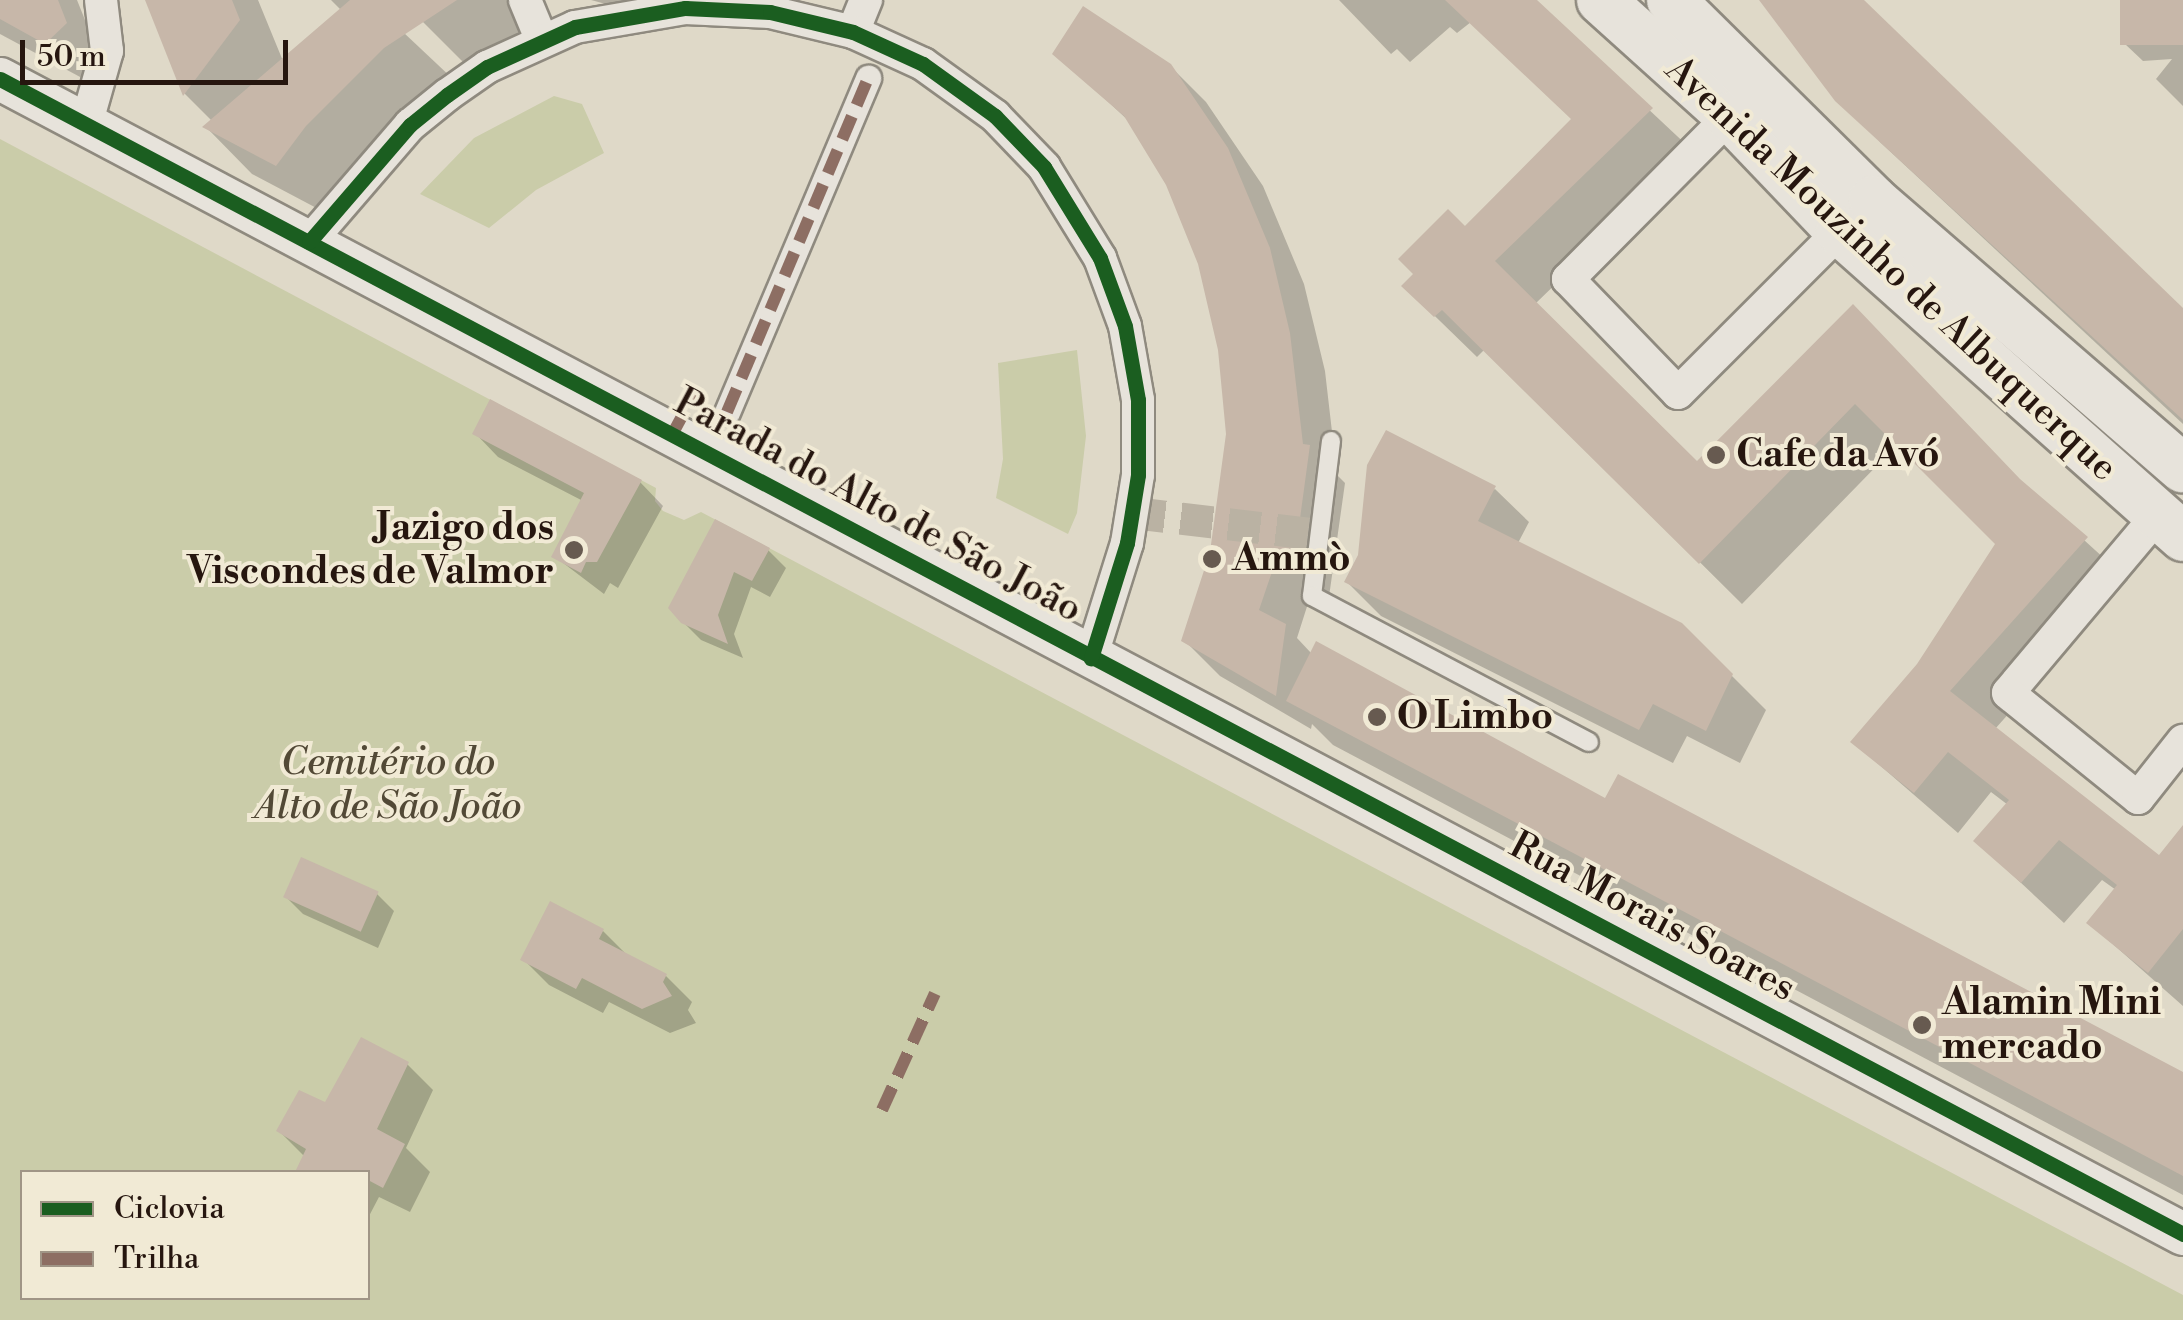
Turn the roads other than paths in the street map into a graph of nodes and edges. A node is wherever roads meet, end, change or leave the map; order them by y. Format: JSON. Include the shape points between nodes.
{"nodes":[{"id":1,"x":101,"y":0,"type":"edge"},
{"id":2,"x":525,"y":0,"type":"edge"},
{"id":3,"x":866,"y":0,"type":"edge"},
{"id":4,"x":1601,"y":0,"type":"edge"},
{"id":5,"x":1671,"y":0,"type":"edge"},
{"id":6,"x":853,"y":32,"type":"junction"},
{"id":7,"x":542,"y":41,"type":"junction"},
{"id":8,"x":868,"y":78,"type":"dead end"},
{"id":9,"x":0,"y":79,"type":"edge"},
{"id":10,"x":1745,"y":104,"type":"junction"},
{"id":11,"x":86,"y":125,"type":"junction"},
{"id":12,"x":1856,"y":216,"type":"junction"},
{"id":13,"x":309,"y":242,"type":"junction"},
{"id":14,"x":727,"y":412,"type":"dead end"},
{"id":15,"x":1331,"y":440,"type":"dead end"},
{"id":16,"x":2183,"y":470,"type":"edge"},
{"id":17,"x":2174,"y":511,"type":"edge"},
{"id":18,"x":1091,"y":658,"type":"junction"},
{"id":19,"x":2183,"y":741,"type":"edge"},
{"id":20,"x":1589,"y":742,"type":"dead end"},
{"id":21,"x":2183,"y":1234,"type":"edge"}],
"edges":[{"from":1,"to":11,"type":"street","via":[[107,51]]},
{"from":2,"to":7,"type":"street"},
{"from":3,"to":6,"type":"street"},
{"from":4,"to":10,"type":"main road","name":"Avenida Mouzinho de Albuquerque"},
{"from":5,"to":10,"type":"main road","name":"Avenida Mouzinho de Albuquerque"},
{"from":6,"to":7,"type":"street","name":"Parada do Alto de São João","via":[[770,12],[686,8],[604,20]]},
{"from":6,"to":18,"type":"street","name":"Parada do Alto de São João","via":[[923,64],[1021,141],[1065,196],[1114,290],[1138,400],[1138,475],[1126,543]]},
{"from":7,"to":13,"type":"street","name":"Parada do Alto de São João","via":[[488,67],[410,126]]},
{"from":8,"to":14,"type":"street","name":"Parada do Alto de São João"},
{"from":9,"to":11,"type":"street"},
{"from":10,"to":12,"type":"main road","name":"Avenida Mouzinho de Albuquerque"},
{"from":10,"to":12,"type":"street","via":[[1568,279],[1678,394]]},
{"from":11,"to":13,"type":"street"},
{"from":12,"to":16,"type":"main road","name":"Avenida Mouzinho de Albuquerque"},
{"from":12,"to":17,"type":"main road","name":"Avenida Mouzinho de Albuquerque"},
{"from":13,"to":18,"type":"street","name":"Parada do Alto de São João"},
{"from":15,"to":20,"type":"lane","via":[[1312,596]]},
{"from":17,"to":19,"type":"street","via":[[2008,693],[2138,798]]},
{"from":18,"to":21,"type":"street","name":"Rua Morais Soares"}]}
